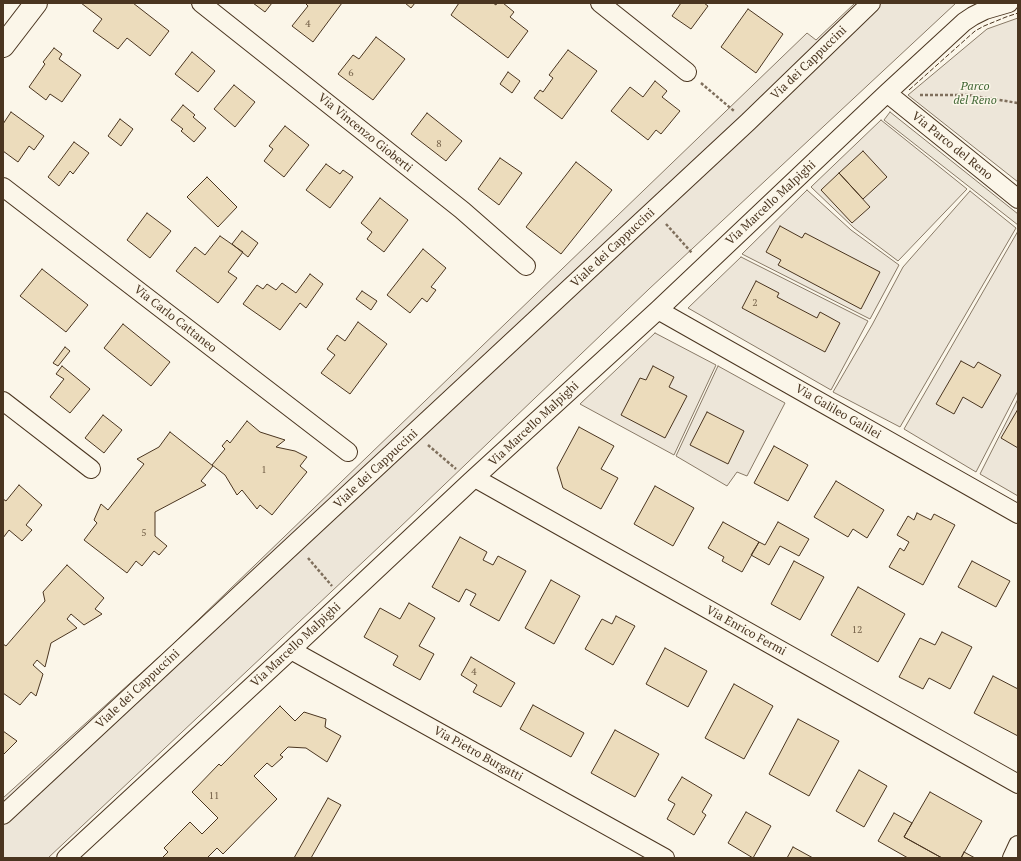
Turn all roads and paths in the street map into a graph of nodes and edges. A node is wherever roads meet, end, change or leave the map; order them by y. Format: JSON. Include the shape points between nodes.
{"nodes":[{"id":1,"x":36,"y":3,"type":"edge"},
{"id":2,"x":201,"y":3,"type":"edge"},
{"id":3,"x":600,"y":3,"type":"edge"},
{"id":4,"x":870,"y":3,"type":"edge"},
{"id":5,"x":1009,"y":3,"type":"edge"},
{"id":6,"x":3,"y":46,"type":"edge"},
{"id":7,"x":687,"y":72,"type":"joint"},
{"id":8,"x":887,"y":93,"type":"junction"},
{"id":9,"x":916,"y":95,"type":"dead end"},
{"id":10,"x":1018,"y":103,"type":"edge"},
{"id":11,"x":748,"y":122,"type":"junction"},
{"id":12,"x":3,"y":187,"type":"edge"},
{"id":13,"x":1018,"y":199,"type":"edge"},
{"id":14,"x":654,"y":210,"type":"junction"},
{"id":15,"x":526,"y":266,"type":"dead end"},
{"id":16,"x":703,"y":267,"type":"junction"},
{"id":17,"x":658,"y":310,"type":"junction"},
{"id":18,"x":3,"y":401,"type":"edge"},
{"id":19,"x":414,"y":433,"type":"junction"},
{"id":20,"x":348,"y":452,"type":"dead end"},
{"id":21,"x":91,"y":469,"type":"dead end"},
{"id":22,"x":473,"y":480,"type":"junction"},
{"id":23,"x":1018,"y":514,"type":"edge"},
{"id":24,"x":295,"y":543,"type":"junction"},
{"id":25,"x":335,"y":589,"type":"dead end"},
{"id":26,"x":291,"y":650,"type":"junction"},
{"id":27,"x":1018,"y":784,"type":"edge"},
{"id":28,"x":3,"y":815,"type":"edge"},
{"id":29,"x":1018,"y":845,"type":"edge"},
{"id":30,"x":66,"y":858,"type":"edge"},
{"id":31,"x":665,"y":858,"type":"edge"},
{"id":32,"x":1012,"y":858,"type":"edge"}],
"edges":[{"from":1,"to":6,"type":"street"},
{"from":2,"to":15,"type":"street","name":"Via Vincenzo Gioberti","via":[[462,210]]},
{"from":3,"to":7,"type":"street"},
{"from":4,"to":11,"type":"street","name":"Via dei Cappuccini"},
{"from":5,"to":8,"type":"street","name":"Via Marcello Malpighi","via":[[985,10],[964,22]]},
{"from":7,"to":11,"type":"path"},
{"from":8,"to":13,"type":"street","name":"Via Parco del Reno"},
{"from":8,"to":16,"type":"street","name":"Via Marcello Malpighi"},
{"from":9,"to":10,"type":"path","via":[[968,95]]},
{"from":11,"to":14,"type":"street","name":"Viale dei Cappuccini"},
{"from":12,"to":20,"type":"street","name":"Via Carlo Cattaneo"},
{"from":14,"to":16,"type":"path"},
{"from":14,"to":19,"type":"street","name":"Viale dei Cappuccini"},
{"from":16,"to":17,"type":"street","name":"Via Marcello Malpighi"},
{"from":17,"to":22,"type":"street","name":"Via Marcello Malpighi"},
{"from":17,"to":23,"type":"street","name":"Via Galileo Galilei"},
{"from":18,"to":21,"type":"street"},
{"from":19,"to":22,"type":"path"},
{"from":19,"to":24,"type":"street","name":"Viale dei Cappuccini"},
{"from":22,"to":26,"type":"street","name":"Via Marcello Malpighi"},
{"from":22,"to":27,"type":"street","name":"Via Enrico Fermi"},
{"from":24,"to":25,"type":"path"},
{"from":24,"to":28,"type":"street","name":"Viale dei Cappuccini"},
{"from":26,"to":30,"type":"street","name":"Via Marcello Malpighi"},
{"from":26,"to":31,"type":"street","name":"Via Pietro Burgatti"},
{"from":29,"to":32,"type":"street"}]}
